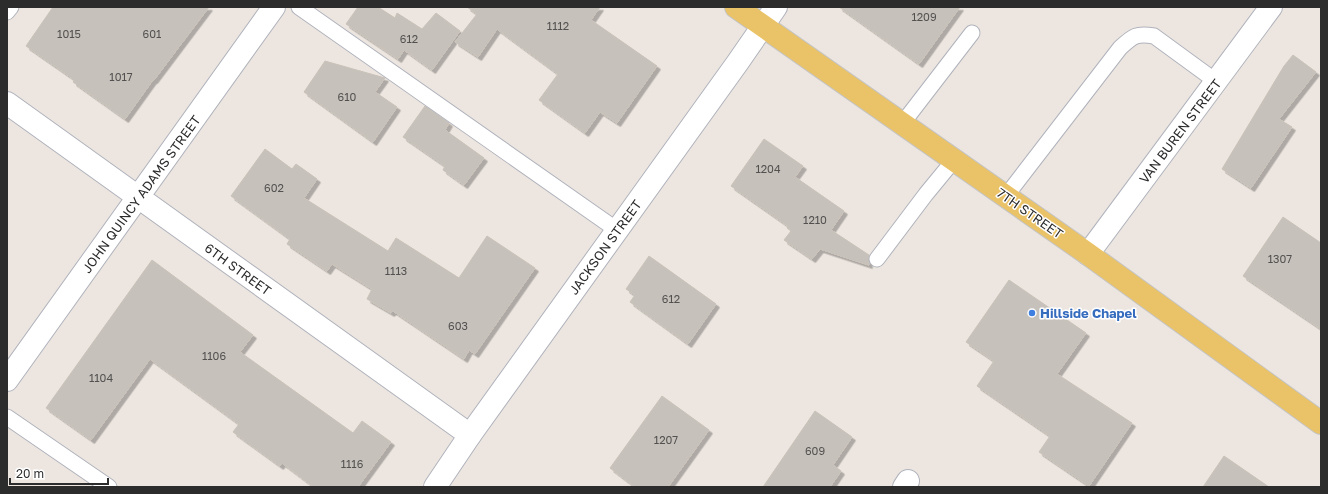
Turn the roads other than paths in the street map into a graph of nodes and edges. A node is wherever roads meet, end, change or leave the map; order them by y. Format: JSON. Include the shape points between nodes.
{"nodes":[{"id":1,"x":11,"y":7,"type":"edge"},
{"id":2,"x":274,"y":7,"type":"edge"},
{"id":3,"x":299,"y":7,"type":"edge"},
{"id":4,"x":736,"y":7,"type":"edge"},
{"id":5,"x":776,"y":7,"type":"edge"},
{"id":6,"x":1271,"y":7,"type":"edge"},
{"id":7,"x":7,"y":12,"type":"edge"},
{"id":8,"x":763,"y":26,"type":"junction"},
{"id":9,"x":972,"y":32,"type":"dead end"},
{"id":10,"x":1217,"y":82,"type":"junction"},
{"id":11,"x":7,"y":103,"type":"edge"},
{"id":12,"x":902,"y":124,"type":"junction"},
{"id":13,"x":954,"y":160,"type":"junction"},
{"id":14,"x":1006,"y":196,"type":"junction"},
{"id":15,"x":138,"y":197,"type":"junction"},
{"id":16,"x":617,"y":230,"type":"junction"},
{"id":17,"x":1088,"y":254,"type":"junction"},
{"id":18,"x":876,"y":259,"type":"dead end"},
{"id":19,"x":7,"y":380,"type":"edge"},
{"id":20,"x":7,"y":416,"type":"edge"},
{"id":21,"x":1321,"y":423,"type":"edge"},
{"id":22,"x":470,"y":435,"type":"junction"},
{"id":23,"x":109,"y":487,"type":"edge"},
{"id":24,"x":435,"y":487,"type":"edge"}],
"edges":[{"from":1,"to":7,"type":"lane"},
{"from":2,"to":15,"type":"street","name":"JOHN QUINCY ADAMS STREET"},
{"from":3,"to":16,"type":"lane"},
{"from":4,"to":8,"type":"main road","name":"7TH STREET"},
{"from":5,"to":8,"type":"street","name":"JACKSON STREET"},
{"from":6,"to":10,"type":"street","name":"VAN BUREN STREET"},
{"from":8,"to":12,"type":"main road","name":"7TH STREET"},
{"from":8,"to":16,"type":"street","name":"JACKSON STREET"},
{"from":9,"to":12,"type":"lane"},
{"from":10,"to":14,"type":"lane","via":[[1154,36],[1144,34],[1132,37],[1120,48]]},
{"from":10,"to":17,"type":"street","name":"VAN BUREN STREET"},
{"from":11,"to":15,"type":"street","name":"6TH STREET"},
{"from":12,"to":13,"type":"main road","name":"7TH STREET"},
{"from":13,"to":14,"type":"main road","name":"7TH STREET"},
{"from":13,"to":18,"type":"lane"},
{"from":14,"to":17,"type":"main road","name":"7TH STREET"},
{"from":15,"to":19,"type":"street","name":"JOHN QUINCY ADAMS STREET"},
{"from":15,"to":22,"type":"street","name":"6TH STREET"},
{"from":16,"to":22,"type":"street","name":"JACKSON STREET"},
{"from":17,"to":21,"type":"main road","name":"7TH STREET"},
{"from":20,"to":23,"type":"lane"},
{"from":22,"to":24,"type":"street","name":"JACKSON STREET"}]}
